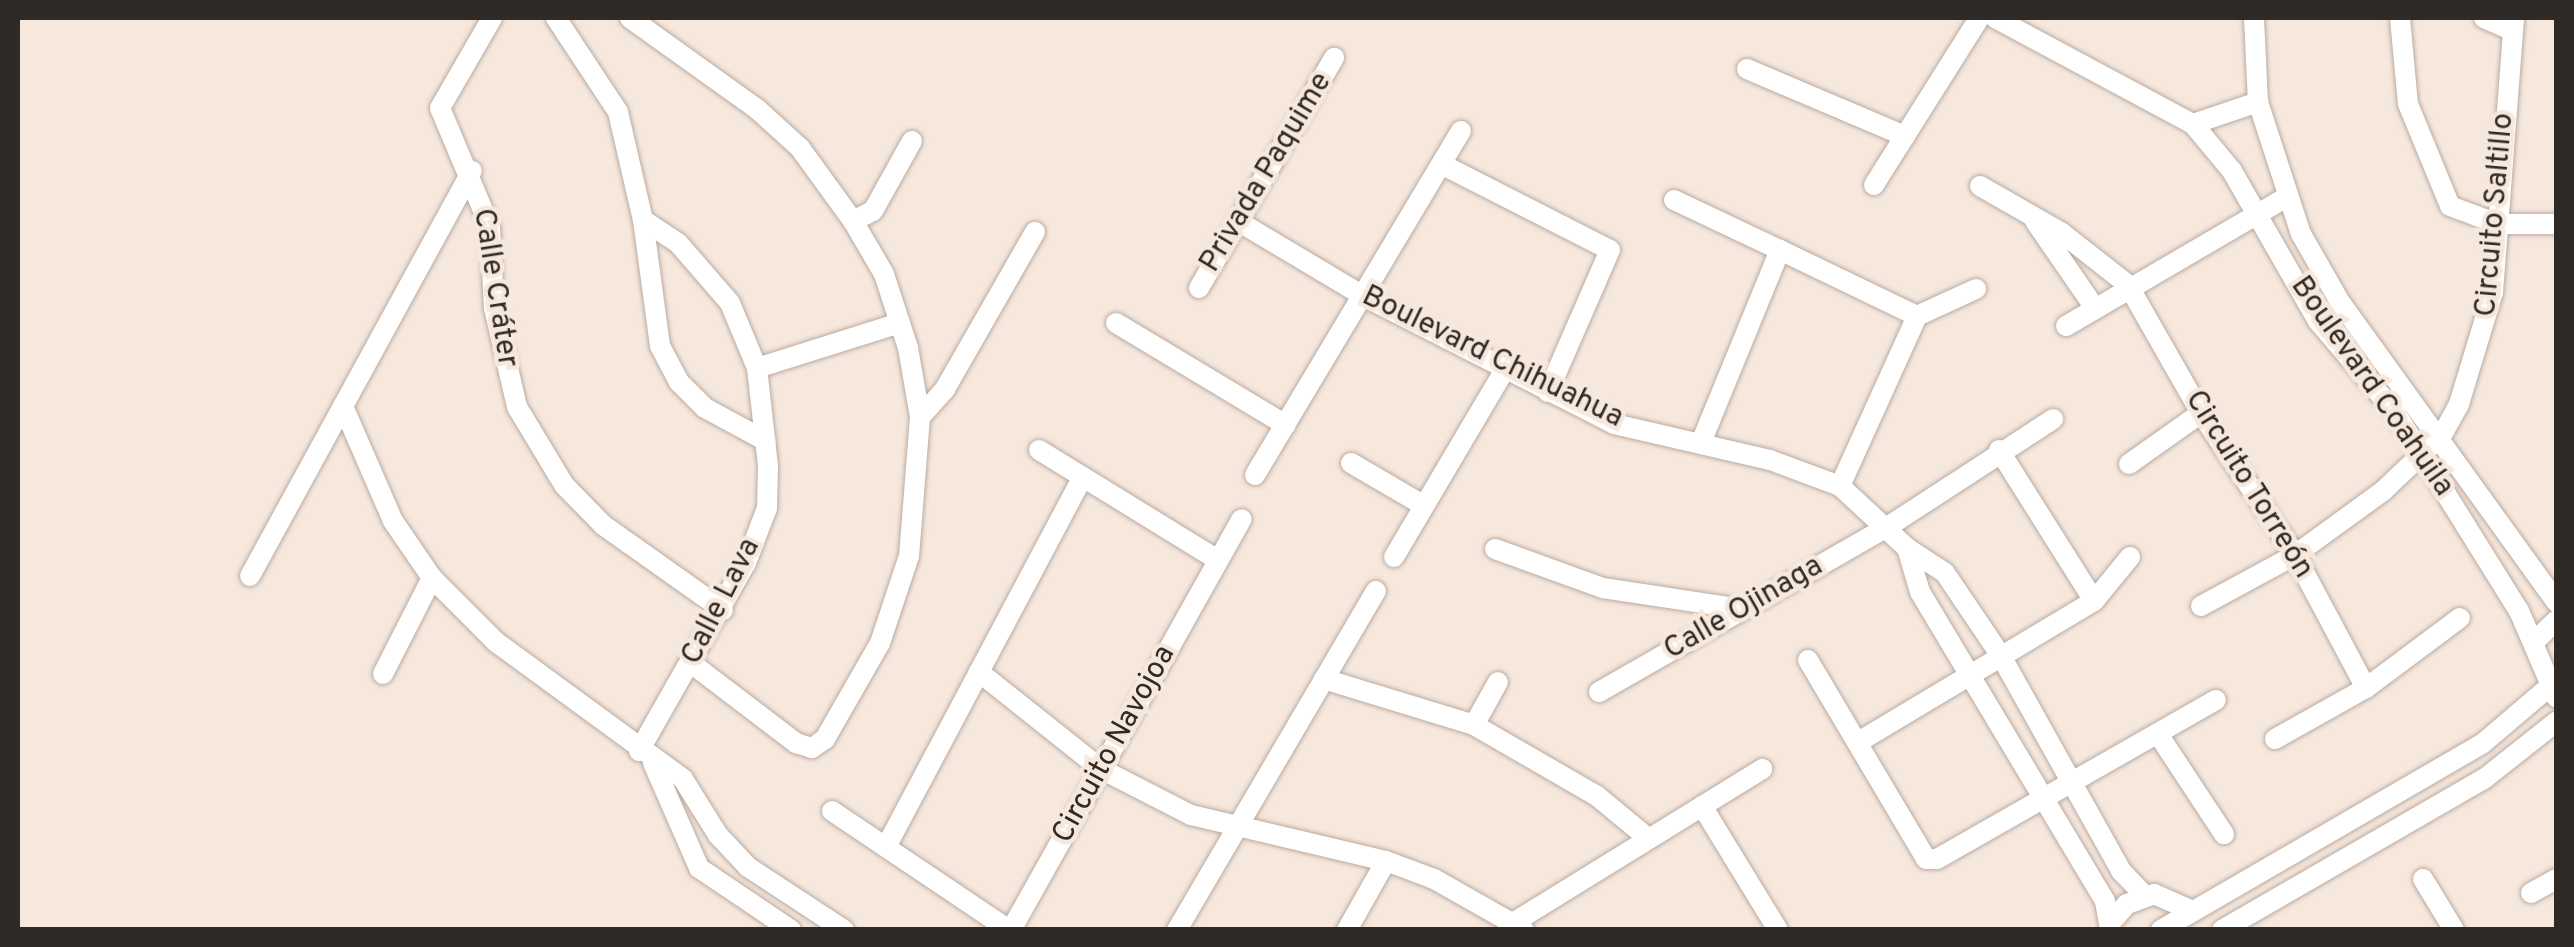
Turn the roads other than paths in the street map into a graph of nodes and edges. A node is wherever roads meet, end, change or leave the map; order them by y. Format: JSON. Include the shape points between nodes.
{"nodes":[{"id":1,"x":492,"y":18,"type":"edge"},
{"id":2,"x":556,"y":18,"type":"edge"},
{"id":3,"x":630,"y":18,"type":"edge"},
{"id":4,"x":1978,"y":18,"type":"edge"},
{"id":5,"x":1995,"y":18,"type":"edge"},
{"id":6,"x":2254,"y":18,"type":"edge"},
{"id":7,"x":2400,"y":18,"type":"edge"},
{"id":8,"x":2484,"y":18,"type":"edge"},
{"id":9,"x":2512,"y":24,"type":"edge"},
{"id":10,"x":1334,"y":58,"type":"dead end"},
{"id":11,"x":1748,"y":69,"type":"dead end"},
{"id":12,"x":2258,"y":102,"type":"junction"},
{"id":13,"x":2193,"y":124,"type":"junction"},
{"id":14,"x":1461,"y":132,"type":"dead end"},
{"id":15,"x":1905,"y":136,"type":"junction"},
{"id":16,"x":912,"y":140,"type":"dead end"},
{"id":17,"x":1443,"y":165,"type":"junction"},
{"id":18,"x":472,"y":171,"type":"junction"},
{"id":19,"x":1874,"y":185,"type":"dead end"},
{"id":20,"x":1980,"y":186,"type":"dead end"},
{"id":21,"x":2286,"y":198,"type":"junction"},
{"id":22,"x":1674,"y":200,"type":"dead end"},
{"id":23,"x":2257,"y":214,"type":"junction"},
{"id":24,"x":2034,"y":219,"type":"junction"},
{"id":25,"x":643,"y":220,"type":"junction"},
{"id":26,"x":853,"y":221,"type":"junction"},
{"id":27,"x":1241,"y":222,"type":"junction"},
{"id":28,"x":2498,"y":224,"type":"junction"},
{"id":29,"x":2556,"y":224,"type":"edge"},
{"id":30,"x":1036,"y":232,"type":"dead end"},
{"id":31,"x":1780,"y":250,"type":"junction"},
{"id":32,"x":2128,"y":285,"type":"junction"},
{"id":33,"x":1198,"y":288,"type":"dead end"},
{"id":34,"x":1976,"y":289,"type":"dead end"},
{"id":35,"x":1366,"y":297,"type":"junction"},
{"id":36,"x":2094,"y":307,"type":"junction"},
{"id":37,"x":1917,"y":316,"type":"junction"},
{"id":38,"x":900,"y":323,"type":"junction"},
{"id":39,"x":1116,"y":323,"type":"dead end"},
{"id":40,"x":2066,"y":326,"type":"dead end"},
{"id":41,"x":758,"y":368,"type":"junction"},
{"id":42,"x":1504,"y":371,"type":"junction"},
{"id":43,"x":1548,"y":392,"type":"junction"},
{"id":44,"x":343,"y":406,"type":"junction"},
{"id":45,"x":2201,"y":412,"type":"junction"},
{"id":46,"x":920,"y":416,"type":"junction"},
{"id":47,"x":2053,"y":419,"type":"dead end"},
{"id":48,"x":1286,"y":425,"type":"junction"},
{"id":49,"x":2442,"y":435,"type":"junction"},
{"id":50,"x":766,"y":441,"type":"junction"},
{"id":51,"x":1700,"y":443,"type":"junction"},
{"id":52,"x":1039,"y":450,"type":"dead end"},
{"id":53,"x":1999,"y":450,"type":"junction"},
{"id":54,"x":2423,"y":456,"type":"junction"},
{"id":55,"x":1351,"y":463,"type":"dead end"},
{"id":56,"x":2129,"y":464,"type":"dead end"},
{"id":57,"x":1255,"y":475,"type":"dead end"},
{"id":58,"x":1083,"y":477,"type":"junction"},
{"id":59,"x":1840,"y":486,"type":"junction"},
{"id":60,"x":1423,"y":505,"type":"junction"},
{"id":61,"x":1242,"y":519,"type":"dead end"},
{"id":62,"x":1889,"y":526,"type":"junction"},
{"id":63,"x":1907,"y":548,"type":"junction"},
{"id":64,"x":1496,"y":550,"type":"dead end"},
{"id":65,"x":2296,"y":555,"type":"junction"},
{"id":66,"x":1394,"y":557,"type":"dead end"},
{"id":67,"x":2130,"y":557,"type":"dead end"},
{"id":68,"x":1218,"y":560,"type":"junction"},
{"id":69,"x":250,"y":576,"type":"dead end"},
{"id":70,"x":432,"y":578,"type":"junction"},
{"id":71,"x":1376,"y":591,"type":"dead end"},
{"id":72,"x":2094,"y":602,"type":"junction"},
{"id":73,"x":2556,"y":602,"type":"edge"},
{"id":74,"x":2201,"y":606,"type":"dead end"},
{"id":75,"x":1742,"y":609,"type":"junction"},
{"id":76,"x":723,"y":610,"type":"junction"},
{"id":77,"x":2460,"y":618,"type":"dead end"},
{"id":78,"x":2556,"y":621,"type":"edge"},
{"id":79,"x":2536,"y":640,"type":"junction"},
{"id":80,"x":2001,"y":656,"type":"junction"},
{"id":81,"x":1808,"y":660,"type":"dead end"},
{"id":82,"x":691,"y":663,"type":"junction"},
{"id":83,"x":979,"y":672,"type":"junction"},
{"id":84,"x":1970,"y":673,"type":"junction"},
{"id":85,"x":382,"y":674,"type":"dead end"},
{"id":86,"x":1324,"y":679,"type":"junction"},
{"id":87,"x":1498,"y":682,"type":"dead end"},
{"id":88,"x":2366,"y":688,"type":"junction"},
{"id":89,"x":2555,"y":688,"type":"edge"},
{"id":90,"x":1599,"y":692,"type":"dead end"},
{"id":91,"x":2216,"y":700,"type":"dead end"},
{"id":92,"x":2556,"y":722,"type":"edge"},
{"id":93,"x":1474,"y":724,"type":"junction"},
{"id":94,"x":2158,"y":734,"type":"junction"},
{"id":95,"x":2275,"y":740,"type":"dead end"},
{"id":96,"x":1860,"y":742,"type":"junction"},
{"id":97,"x":646,"y":757,"type":"junction"},
{"id":98,"x":1762,"y":769,"type":"dead end"},
{"id":99,"x":1101,"y":770,"type":"junction"},
{"id":100,"x":2074,"y":783,"type":"junction"},
{"id":101,"x":2044,"y":800,"type":"junction"},
{"id":102,"x":1702,"y":806,"type":"junction"},
{"id":103,"x":832,"y":811,"type":"dead end"},
{"id":104,"x":1236,"y":830,"type":"junction"},
{"id":105,"x":2224,"y":834,"type":"dead end"},
{"id":106,"x":1649,"y":839,"type":"junction"},
{"id":107,"x":886,"y":847,"type":"junction"},
{"id":108,"x":1386,"y":861,"type":"junction"},
{"id":109,"x":748,"y":867,"type":"junction"},
{"id":110,"x":2556,"y":879,"type":"edge"},
{"id":111,"x":2424,"y":880,"type":"dead end"},
{"id":112,"x":732,"y":891,"type":"junction"},
{"id":113,"x":2531,"y":893,"type":"dead end"},
{"id":114,"x":2144,"y":896,"type":"junction"},
{"id":115,"x":2193,"y":911,"type":"junction"},
{"id":116,"x":1491,"y":921,"type":"edge"},
{"id":117,"x":2111,"y":925,"type":"edge"},
{"id":118,"x":1515,"y":927,"type":"edge"},
{"id":119,"x":791,"y":930,"type":"edge"},
{"id":120,"x":844,"y":930,"type":"edge"},
{"id":121,"x":1010,"y":930,"type":"edge"},
{"id":122,"x":1177,"y":930,"type":"edge"},
{"id":123,"x":1347,"y":930,"type":"edge"},
{"id":124,"x":1778,"y":930,"type":"edge"},
{"id":125,"x":2161,"y":930,"type":"edge"},
{"id":126,"x":2222,"y":930,"type":"edge"},
{"id":127,"x":2454,"y":930,"type":"edge"}],
"edges":[{"from":1,"to":18,"type":"street","name":"Calle Cráter","via":[[440,108]]},
{"from":2,"to":25,"type":"street","via":[[618,112]]},
{"from":3,"to":26,"type":"street","via":[[786,135]]},
{"from":4,"to":15,"type":"street"},
{"from":5,"to":13,"type":"street","name":"Boulevard Coahuila"},
{"from":6,"to":12,"type":"street","name":"Boulevard Coahuila"},
{"from":7,"to":28,"type":"street","via":[[2408,104],[2438,188],[2468,218]]},
{"from":8,"to":9,"type":"street"},
{"from":9,"to":28,"type":"street","name":"Circuito Saltillo"},
{"from":10,"to":27,"type":"street","name":"Privada Paquime"},
{"from":11,"to":15,"type":"street"},
{"from":12,"to":13,"type":"street"},
{"from":12,"to":21,"type":"street","name":"Boulevard Coahuila"},
{"from":13,"to":23,"type":"street","name":"Boulevard Coahuila"},
{"from":14,"to":17,"type":"street"},
{"from":15,"to":19,"type":"street"},
{"from":16,"to":26,"type":"street","via":[[873,211]]},
{"from":17,"to":35,"type":"street"},
{"from":17,"to":43,"type":"street","via":[[1610,250]]},
{"from":18,"to":44,"type":"street"},
{"from":18,"to":76,"type":"street","name":"Calle Cráter","via":[[490,226],[504,369],[534,442],[604,524]]},
{"from":20,"to":24,"type":"street"},
{"from":21,"to":23,"type":"street"},
{"from":21,"to":49,"type":"street","name":"Boulevard Coahuila","via":[[2340,302]]},
{"from":22,"to":31,"type":"street"},
{"from":23,"to":32,"type":"street"},
{"from":23,"to":54,"type":"street","name":"Boulevard Coahuila","via":[[2318,321]]},
{"from":24,"to":32,"type":"street"},
{"from":24,"to":36,"type":"street"},
{"from":25,"to":41,"type":"street","name":"Calle Lava","via":[[708,272],[730,302]]},
{"from":25,"to":50,"type":"street","via":[[652,318],[680,382],[704,408]]},
{"from":26,"to":38,"type":"street","via":[[884,274]]},
{"from":27,"to":33,"type":"street","name":"Privada Paquime"},
{"from":27,"to":35,"type":"street","name":"Boulevard Chihuahua"},
{"from":28,"to":29,"type":"street"},
{"from":28,"to":49,"type":"street","name":"Circuito Saltillo","via":[[2486,329]]},
{"from":30,"to":46,"type":"street","via":[[945,388]]},
{"from":31,"to":37,"type":"street"},
{"from":31,"to":51,"type":"street"},
{"from":32,"to":36,"type":"street"},
{"from":32,"to":45,"type":"street","name":"Circuito Torreón"},
{"from":34,"to":37,"type":"street"},
{"from":35,"to":42,"type":"street","name":"Boulevard Chihuahua"},
{"from":35,"to":48,"type":"street"},
{"from":36,"to":40,"type":"street"},
{"from":37,"to":59,"type":"street"},
{"from":38,"to":41,"type":"street"},
{"from":38,"to":46,"type":"street"},
{"from":39,"to":48,"type":"street"},
{"from":41,"to":50,"type":"street","name":"Calle Lava"},
{"from":42,"to":43,"type":"street","name":"Boulevard Chihuahua"},
{"from":42,"to":60,"type":"street"},
{"from":43,"to":51,"type":"street","name":"Boulevard Chihuahua","via":[[1614,424]]},
{"from":44,"to":69,"type":"street"},
{"from":44,"to":70,"type":"street","via":[[392,522]]},
{"from":45,"to":56,"type":"street"},
{"from":45,"to":65,"type":"street","name":"Circuito Torreón"},
{"from":46,"to":82,"type":"street","via":[[917,512],[892,615],[824,739],[812,748]]},
{"from":47,"to":53,"type":"street","name":"Calle Ojinaga"},
{"from":48,"to":57,"type":"street"},
{"from":49,"to":54,"type":"street","name":"Circuito Saltillo"},
{"from":49,"to":73,"type":"street","name":"Boulevard Coahuila"},
{"from":50,"to":76,"type":"street","name":"Calle Lava","via":[[767,508]]},
{"from":51,"to":59,"type":"street","name":"Boulevard Chihuahua"},
{"from":52,"to":58,"type":"street"},
{"from":53,"to":62,"type":"street","name":"Calle Ojinaga"},
{"from":53,"to":72,"type":"street"},
{"from":54,"to":65,"type":"street","name":"Circuito Saltillo"},
{"from":54,"to":79,"type":"street","name":"Boulevard Coahuila"},
{"from":55,"to":60,"type":"street"},
{"from":58,"to":68,"type":"street"},
{"from":58,"to":83,"type":"street"},
{"from":59,"to":62,"type":"street","name":"Boulevard Chihuahua"},
{"from":60,"to":66,"type":"street"},
{"from":61,"to":68,"type":"street","name":"Circuito Navojoa"},
{"from":62,"to":63,"type":"street","name":"Boulevard Chihuahua"},
{"from":62,"to":75,"type":"street","name":"Calle Ojinaga"},
{"from":63,"to":80,"type":"street","name":"Boulevard Chihuahua","via":[[1945,573]]},
{"from":63,"to":84,"type":"street","name":"Boulevard Chihuahua","via":[[1920,592]]},
{"from":64,"to":75,"type":"street","via":[[1603,588]]},
{"from":65,"to":74,"type":"street","name":"Circuito Saltillo"},
{"from":65,"to":88,"type":"street","name":"Circuito Torreón"},
{"from":67,"to":72,"type":"street"},
{"from":68,"to":99,"type":"street","name":"Circuito Navojoa"},
{"from":70,"to":85,"type":"street"},
{"from":70,"to":97,"type":"street","via":[[496,642]]},
{"from":71,"to":86,"type":"street"},
{"from":72,"to":80,"type":"street"},
{"from":75,"to":90,"type":"street","name":"Calle Ojinaga"},
{"from":76,"to":82,"type":"street","name":"Calle Lava"},
{"from":77,"to":88,"type":"street"},
{"from":78,"to":79,"type":"street"},
{"from":79,"to":89,"type":"street","name":"Boulevard Coahuila"},
{"from":80,"to":84,"type":"street"},
{"from":80,"to":100,"type":"street","name":"Boulevard Chihuahua"},
{"from":81,"to":96,"type":"street"},
{"from":82,"to":97,"type":"street","name":"Calle Lava"},
{"from":83,"to":99,"type":"street"},
{"from":83,"to":107,"type":"street"},
{"from":84,"to":96,"type":"street"},
{"from":84,"to":101,"type":"street","name":"Boulevard Chihuahua"},
{"from":86,"to":93,"type":"street"},
{"from":86,"to":104,"type":"street"},
{"from":87,"to":93,"type":"street"},
{"from":88,"to":95,"type":"street"},
{"from":89,"to":115,"type":"street","via":[[2482,744]]},
{"from":91,"to":94,"type":"street"},
{"from":92,"to":126,"type":"street","via":[[2484,779]]},
{"from":93,"to":106,"type":"street","via":[[1596,796]]},
{"from":94,"to":100,"type":"street"},
{"from":94,"to":105,"type":"street"},
{"from":96,"to":101,"type":"street","via":[[1926,858],[1937,859]]},
{"from":97,"to":109,"type":"street","via":[[683,778],[718,835]]},
{"from":97,"to":112,"type":"street","via":[[699,868]]},
{"from":98,"to":102,"type":"street"},
{"from":99,"to":104,"type":"street"},
{"from":99,"to":121,"type":"street","name":"Circuito Navojoa"},
{"from":100,"to":101,"type":"street"},
{"from":100,"to":114,"type":"street","name":"Boulevard Chihuahua","via":[[2121,871]]},
{"from":101,"to":117,"type":"street","name":"Boulevard Chihuahua"},
{"from":102,"to":106,"type":"street"},
{"from":102,"to":124,"type":"street"},
{"from":103,"to":107,"type":"street","name":"Circuito Navojoa"},
{"from":104,"to":108,"type":"street"},
{"from":104,"to":122,"type":"street"},
{"from":106,"to":118,"type":"street"},
{"from":107,"to":121,"type":"street","name":"Circuito Navojoa"},
{"from":108,"to":116,"type":"street","via":[[1434,879]]},
{"from":108,"to":123,"type":"street"},
{"from":109,"to":112,"type":"street"},
{"from":109,"to":120,"type":"street"},
{"from":110,"to":113,"type":"street"},
{"from":111,"to":127,"type":"street"},
{"from":112,"to":119,"type":"street"},
{"from":114,"to":115,"type":"street","via":[[2165,895]]},
{"from":114,"to":117,"type":"street"},
{"from":115,"to":125,"type":"street"},
{"from":116,"to":118,"type":"street"}]}
